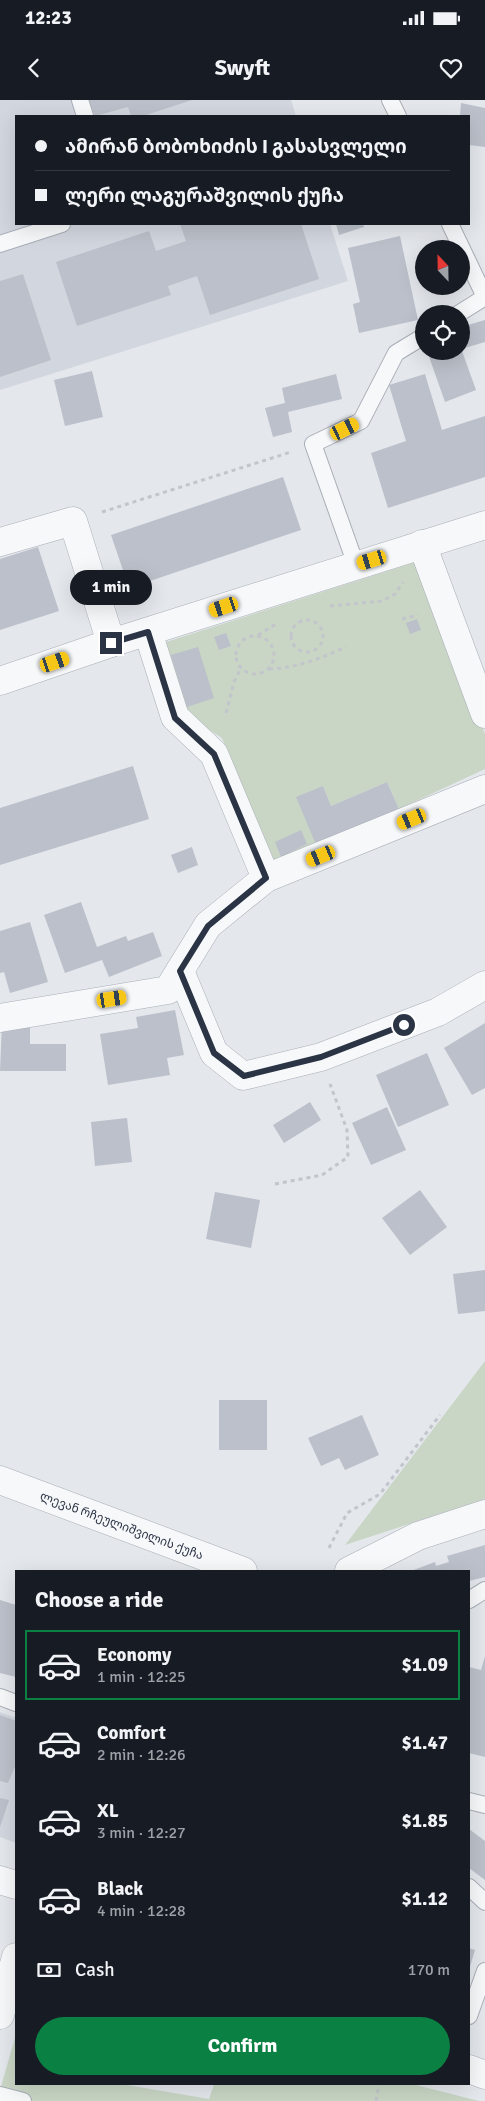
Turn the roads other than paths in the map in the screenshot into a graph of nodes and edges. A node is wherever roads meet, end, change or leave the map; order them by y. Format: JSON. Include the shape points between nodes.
{"nodes":[{"id":1,"x":80,"y":100,"type":"edge"},
{"id":2,"x":390,"y":100,"type":"edge"},
{"id":3,"x":85,"y":115,"type":"edge"},
{"id":4,"x":398,"y":115,"type":"edge"},
{"id":5,"x":59,"y":225,"type":"edge"},
{"id":6,"x":450,"y":225,"type":"edge"},
{"id":7,"x":0,"y":244,"type":"edge"},
{"id":8,"x":485,"y":297,"type":"edge"},
{"id":9,"x":470,"y":306,"type":"edge"},
{"id":10,"x":415,"y":341,"type":"edge"},
{"id":11,"x":485,"y":525,"type":"edge"},
{"id":12,"x":0,"y":542,"type":"edge"},
{"id":13,"x":422,"y":544,"type":"junction"},
{"id":14,"x":356,"y":565,"type":"junction"},
{"id":15,"x":148,"y":632,"type":"junction"},
{"id":16,"x":111,"y":643,"type":"junction"},
{"id":17,"x":0,"y":681,"type":"edge"},
{"id":18,"x":485,"y":714,"type":"edge"},
{"id":19,"x":485,"y":789,"type":"edge"},
{"id":20,"x":266,"y":878,"type":"junction"},
{"id":21,"x":180,"y":971,"type":"junction"},
{"id":22,"x":485,"y":985,"type":"edge"},
{"id":23,"x":0,"y":1018,"type":"edge"},
{"id":24,"x":0,"y":1480,"type":"edge"},
{"id":25,"x":485,"y":1514,"type":"edge"},
{"id":26,"x":240,"y":1570,"type":"edge"},
{"id":27,"x":351,"y":1570,"type":"edge"},
{"id":28,"x":485,"y":1590,"type":"edge"},
{"id":29,"x":470,"y":1599,"type":"edge"},
{"id":30,"x":0,"y":1697,"type":"edge"},
{"id":31,"x":15,"y":1703,"type":"edge"},
{"id":32,"x":470,"y":1801,"type":"edge"},
{"id":33,"x":485,"y":1805,"type":"edge"},
{"id":34,"x":0,"y":1880,"type":"edge"},
{"id":35,"x":15,"y":1885,"type":"edge"},
{"id":36,"x":470,"y":1888,"type":"edge"},
{"id":37,"x":485,"y":1902,"type":"edge"},
{"id":38,"x":15,"y":1961,"type":"edge"},
{"id":39,"x":485,"y":1972,"type":"edge"},
{"id":40,"x":470,"y":2013,"type":"edge"},
{"id":41,"x":0,"y":2015,"type":"edge"},
{"id":42,"x":470,"y":2069,"type":"edge"},
{"id":43,"x":485,"y":2075,"type":"edge"},
{"id":44,"x":0,"y":2095,"type":"edge"},
{"id":45,"x":23,"y":2101,"type":"edge"}],
"edges":[{"from":1,"to":3,"type":"lane"},
{"from":2,"to":4,"type":"lane"},
{"from":5,"to":7,"type":"lane"},
{"from":6,"to":8,"type":"lane"},
{"from":8,"to":9,"type":"lane"},
{"from":10,"to":14,"type":"lane","via":[[396,353],[361,421],[313,444]]},
{"from":11,"to":13,"type":"street"},
{"from":12,"to":16,"type":"street","via":[[72,522]]},
{"from":13,"to":14,"type":"street"},
{"from":13,"to":18,"type":"street"},
{"from":14,"to":15,"type":"street"},
{"from":15,"to":16,"type":"street"},
{"from":15,"to":20,"type":"street","via":[[175,718],[214,754]]},
{"from":16,"to":17,"type":"street"},
{"from":19,"to":20,"type":"street"},
{"from":20,"to":21,"type":"street","via":[[208,926]]},
{"from":21,"to":22,"type":"street","via":[[214,1053],[244,1076],[321,1057],[438,1012]]},
{"from":21,"to":23,"type":"street","via":[[168,990]]},
{"from":24,"to":26,"type":"street","name":"ლევან რჩეულიშვილის ქუჩა"},
{"from":25,"to":27,"type":"street","via":[[418,1536]]},
{"from":28,"to":29,"type":"lane"},
{"from":30,"to":31,"type":"lane"},
{"from":32,"to":33,"type":"lane"},
{"from":34,"to":35,"type":"street"},
{"from":36,"to":37,"type":"lane"},
{"from":38,"to":41,"type":"street"},
{"from":39,"to":40,"type":"lane"},
{"from":42,"to":43,"type":"street"},
{"from":44,"to":45,"type":"lane"}]}
